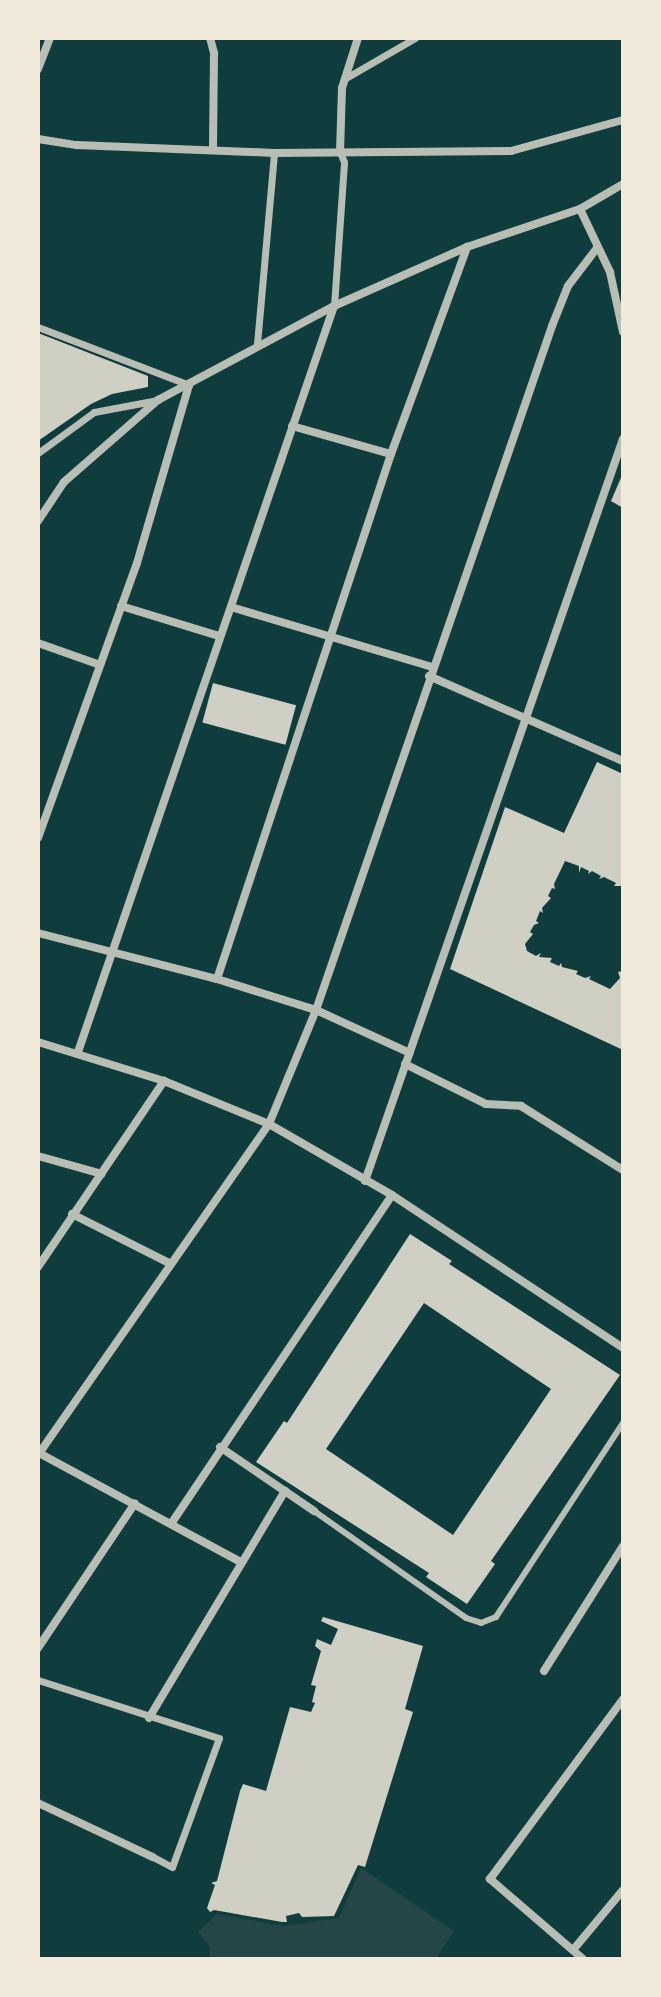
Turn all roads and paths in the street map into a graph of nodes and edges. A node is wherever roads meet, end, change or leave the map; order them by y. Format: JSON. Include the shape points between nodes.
{"nodes":[{"id":1,"x":50,"y":38,"type":"edge"},
{"id":2,"x":210,"y":38,"type":"edge"},
{"id":3,"x":358,"y":38,"type":"edge"},
{"id":4,"x":415,"y":38,"type":"edge"},
{"id":5,"x":38,"y":69,"type":"edge"},
{"id":6,"x":344,"y":79,"type":"junction"},
{"id":7,"x":623,"y":120,"type":"edge"},
{"id":8,"x":38,"y":139,"type":"edge"},
{"id":9,"x":213,"y":149,"type":"junction"},
{"id":10,"x":340,"y":152,"type":"junction"},
{"id":11,"x":274,"y":153,"type":"junction"},
{"id":12,"x":623,"y":184,"type":"edge"},
{"id":13,"x":580,"y":209,"type":"junction"},
{"id":14,"x":467,"y":247,"type":"junction"},
{"id":15,"x":597,"y":248,"type":"junction"},
{"id":16,"x":334,"y":306,"type":"junction"},
{"id":17,"x":38,"y":327,"type":"edge"},
{"id":18,"x":623,"y":332,"type":"edge"},
{"id":19,"x":257,"y":344,"type":"junction"},
{"id":20,"x":189,"y":385,"type":"junction"},
{"id":21,"x":158,"y":400,"type":"junction"},
{"id":22,"x":292,"y":426,"type":"junction"},
{"id":23,"x":623,"y":439,"type":"edge"},
{"id":24,"x":38,"y":453,"type":"edge"},
{"id":25,"x":391,"y":454,"type":"junction"},
{"id":26,"x":38,"y":521,"type":"edge"},
{"id":27,"x":121,"y":606,"type":"junction"},
{"id":28,"x":231,"y":607,"type":"junction"},
{"id":29,"x":219,"y":636,"type":"junction"},
{"id":30,"x":329,"y":636,"type":"junction"},
{"id":31,"x":38,"y":643,"type":"edge"},
{"id":32,"x":100,"y":665,"type":"junction"},
{"id":33,"x":430,"y":672,"type":"junction"},
{"id":34,"x":527,"y":716,"type":"junction"},
{"id":35,"x":623,"y":761,"type":"edge"},
{"id":36,"x":38,"y":838,"type":"edge"},
{"id":37,"x":38,"y":933,"type":"edge"},
{"id":38,"x":110,"y":950,"type":"junction"},
{"id":39,"x":217,"y":979,"type":"junction"},
{"id":40,"x":316,"y":1010,"type":"junction"},
{"id":41,"x":38,"y":1042,"type":"edge"},
{"id":42,"x":78,"y":1052,"type":"junction"},
{"id":43,"x":410,"y":1053,"type":"junction"},
{"id":44,"x":405,"y":1064,"type":"junction"},
{"id":45,"x":164,"y":1081,"type":"junction"},
{"id":46,"x":269,"y":1124,"type":"junction"},
{"id":47,"x":38,"y":1156,"type":"edge"},
{"id":48,"x":623,"y":1170,"type":"edge"},
{"id":49,"x":102,"y":1174,"type":"junction"},
{"id":50,"x":365,"y":1181,"type":"junction"},
{"id":51,"x":392,"y":1195,"type":"junction"},
{"id":52,"x":72,"y":1214,"type":"junction"},
{"id":53,"x":169,"y":1263,"type":"junction"},
{"id":54,"x":38,"y":1267,"type":"edge"},
{"id":55,"x":623,"y":1348,"type":"edge"},
{"id":56,"x":623,"y":1423,"type":"edge"},
{"id":57,"x":220,"y":1447,"type":"junction"},
{"id":58,"x":38,"y":1454,"type":"edge"},
{"id":59,"x":285,"y":1491,"type":"junction"},
{"id":60,"x":135,"y":1503,"type":"junction"},
{"id":61,"x":314,"y":1511,"type":"joint"},
{"id":62,"x":171,"y":1524,"type":"junction"},
{"id":63,"x":623,"y":1546,"type":"edge"},
{"id":64,"x":241,"y":1562,"type":"junction"},
{"id":65,"x":38,"y":1648,"type":"edge"},
{"id":66,"x":544,"y":1671,"type":"dead end"},
{"id":67,"x":38,"y":1680,"type":"edge"},
{"id":68,"x":623,"y":1699,"type":"edge"},
{"id":69,"x":149,"y":1718,"type":"junction"},
{"id":70,"x":38,"y":1803,"type":"edge"},
{"id":71,"x":153,"y":1857,"type":"joint"},
{"id":72,"x":623,"y":1890,"type":"edge"},
{"id":73,"x":573,"y":1950,"type":"junction"},
{"id":74,"x":583,"y":1959,"type":"edge"}],
"edges":[{"from":1,"to":5,"type":"street"},
{"from":2,"to":9,"type":"street"},
{"from":3,"to":6,"type":"street"},
{"from":4,"to":6,"type":"street"},
{"from":6,"to":10,"type":"street"},
{"from":7,"to":10,"type":"street","via":[[511,151]]},
{"from":8,"to":9,"type":"street"},
{"from":9,"to":11,"type":"street"},
{"from":10,"to":11,"type":"street"},
{"from":10,"to":16,"type":"street","via":[[344,162]]},
{"from":11,"to":19,"type":"street"},
{"from":12,"to":13,"type":"street"},
{"from":13,"to":14,"type":"street"},
{"from":13,"to":15,"type":"street"},
{"from":14,"to":16,"type":"street"},
{"from":14,"to":25,"type":"street"},
{"from":15,"to":18,"type":"street","via":[[610,272]]},
{"from":15,"to":33,"type":"street","via":[[568,286]]},
{"from":16,"to":19,"type":"street"},
{"from":16,"to":22,"type":"street"},
{"from":17,"to":20,"type":"street"},
{"from":19,"to":20,"type":"street"},
{"from":20,"to":21,"type":"street"},
{"from":20,"to":27,"type":"street"},
{"from":21,"to":24,"type":"street","via":[[94,412]]},
{"from":21,"to":26,"type":"street","via":[[64,482]]},
{"from":22,"to":25,"type":"street"},
{"from":22,"to":28,"type":"street"},
{"from":23,"to":34,"type":"street"},
{"from":25,"to":30,"type":"street"},
{"from":27,"to":29,"type":"street"},
{"from":27,"to":32,"type":"street"},
{"from":28,"to":29,"type":"street"},
{"from":28,"to":30,"type":"street"},
{"from":29,"to":38,"type":"street"},
{"from":30,"to":33,"type":"street"},
{"from":30,"to":39,"type":"street"},
{"from":31,"to":32,"type":"street"},
{"from":32,"to":36,"type":"street"},
{"from":33,"to":34,"type":"street"},
{"from":33,"to":40,"type":"street"},
{"from":34,"to":35,"type":"street"},
{"from":34,"to":43,"type":"street"},
{"from":37,"to":38,"type":"street"},
{"from":38,"to":39,"type":"street"},
{"from":38,"to":42,"type":"street"},
{"from":39,"to":40,"type":"street"},
{"from":40,"to":43,"type":"street"},
{"from":40,"to":46,"type":"street"},
{"from":41,"to":42,"type":"street"},
{"from":42,"to":45,"type":"street"},
{"from":43,"to":44,"type":"street"},
{"from":44,"to":48,"type":"street","via":[[486,1104],[521,1106]]},
{"from":44,"to":50,"type":"street"},
{"from":45,"to":46,"type":"street"},
{"from":45,"to":49,"type":"street"},
{"from":46,"to":50,"type":"street"},
{"from":46,"to":53,"type":"street"},
{"from":47,"to":49,"type":"street"},
{"from":49,"to":52,"type":"street"},
{"from":50,"to":51,"type":"street"},
{"from":51,"to":55,"type":"street"},
{"from":51,"to":57,"type":"street"},
{"from":52,"to":53,"type":"street"},
{"from":52,"to":54,"type":"street"},
{"from":53,"to":58,"type":"street"},
{"from":56,"to":61,"type":"lane","via":[[496,1617],[481,1623],[466,1618]]},
{"from":57,"to":59,"type":"street"},
{"from":57,"to":62,"type":"street"},
{"from":58,"to":60,"type":"street"},
{"from":59,"to":61,"type":"street"},
{"from":59,"to":64,"type":"street"},
{"from":60,"to":62,"type":"street"},
{"from":60,"to":65,"type":"street"},
{"from":62,"to":64,"type":"street"},
{"from":63,"to":66,"type":"street"},
{"from":64,"to":69,"type":"street"},
{"from":67,"to":69,"type":"street"},
{"from":68,"to":73,"type":"street","via":[[490,1879]]},
{"from":69,"to":71,"type":"street","via":[[219,1738],[172,1867]]},
{"from":70,"to":71,"type":"street"},
{"from":72,"to":73,"type":"street"},
{"from":73,"to":74,"type":"street"}]}
